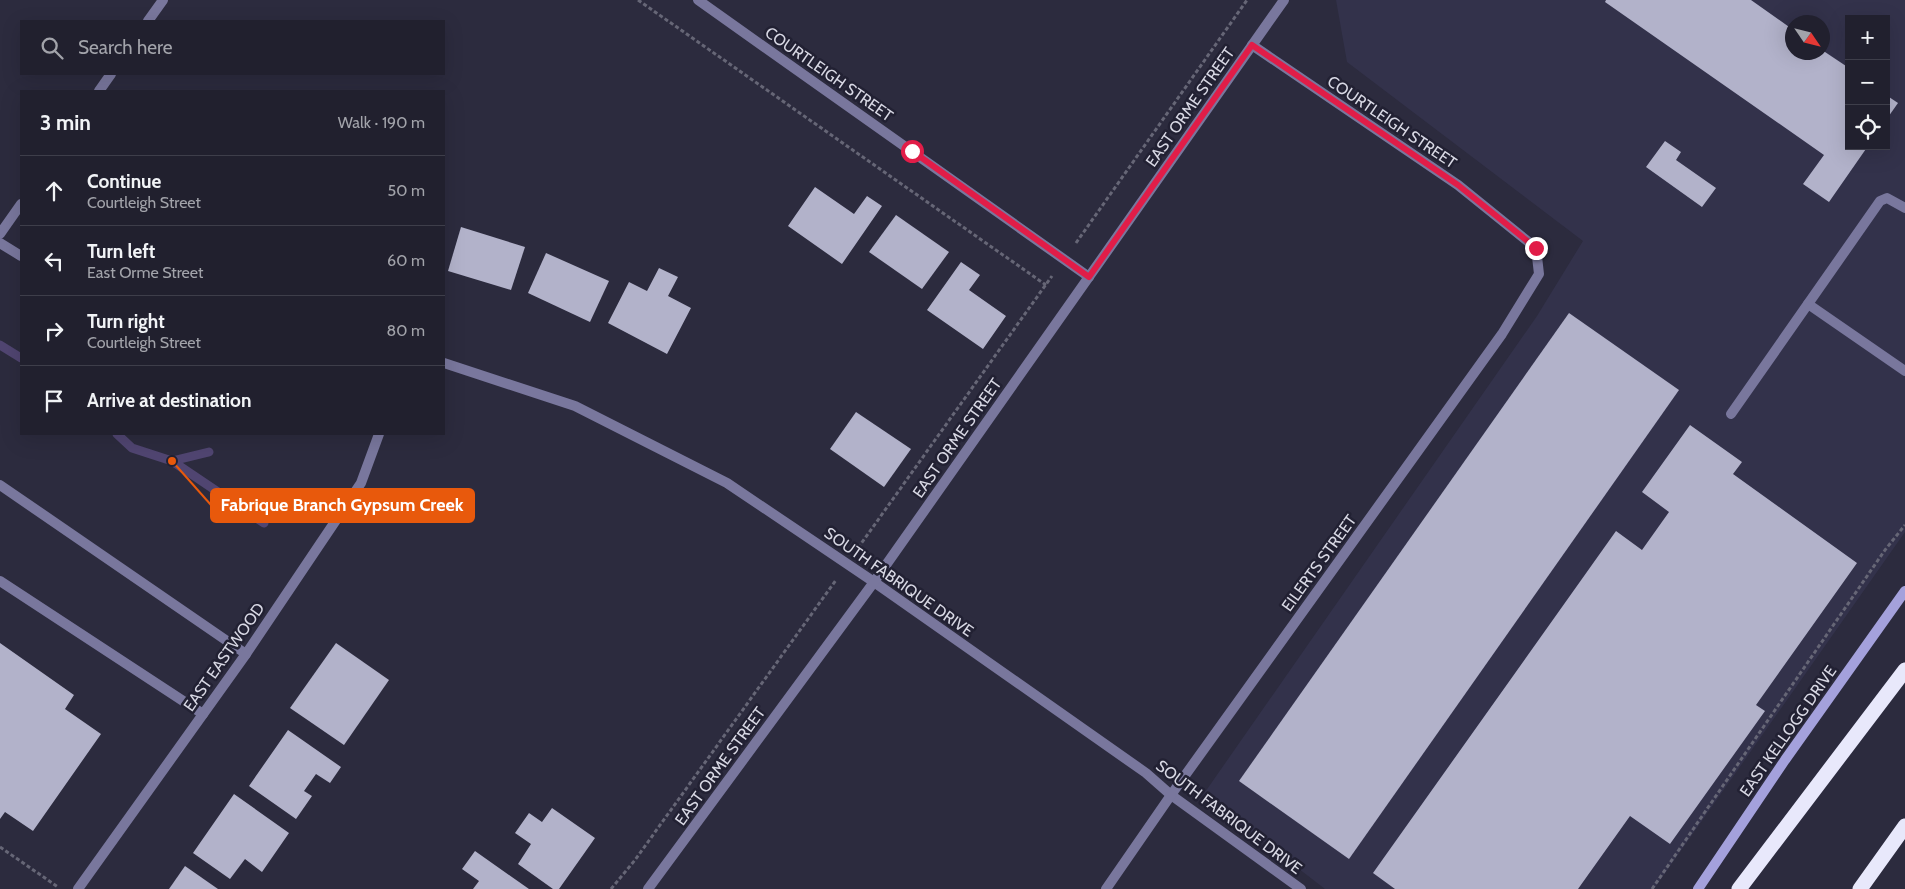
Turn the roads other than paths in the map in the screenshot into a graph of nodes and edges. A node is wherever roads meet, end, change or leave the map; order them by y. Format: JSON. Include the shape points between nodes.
{"nodes":[{"id":1,"x":163,"y":0,"type":"edge"},
{"id":2,"x":698,"y":0,"type":"edge"},
{"id":3,"x":1284,"y":0,"type":"edge"},
{"id":4,"x":149,"y":20,"type":"edge"},
{"id":5,"x":1252,"y":45,"type":"junction"},
{"id":6,"x":111,"y":75,"type":"edge"},
{"id":7,"x":100,"y":90,"type":"edge"},
{"id":8,"x":20,"y":205,"type":"edge"},
{"id":9,"x":1905,"y":208,"type":"edge"},
{"id":10,"x":0,"y":234,"type":"edge"},
{"id":11,"x":0,"y":244,"type":"edge"},
{"id":12,"x":1536,"y":248,"type":"joint"},
{"id":13,"x":20,"y":255,"type":"edge"},
{"id":14,"x":1089,"y":277,"type":"junction"},
{"id":15,"x":1808,"y":304,"type":"junction"},
{"id":16,"x":445,"y":363,"type":"edge"},
{"id":17,"x":1905,"y":371,"type":"edge"},
{"id":18,"x":1731,"y":414,"type":"dead end"},
{"id":19,"x":379,"y":435,"type":"edge"},
{"id":20,"x":0,"y":486,"type":"edge"},
{"id":21,"x":0,"y":581,"type":"edge"},
{"id":22,"x":874,"y":582,"type":"junction"},
{"id":23,"x":1905,"y":591,"type":"edge"},
{"id":24,"x":246,"y":654,"type":"junction"},
{"id":25,"x":1905,"y":670,"type":"edge"},
{"id":26,"x":203,"y":714,"type":"junction"},
{"id":27,"x":1171,"y":795,"type":"junction"},
{"id":28,"x":1905,"y":826,"type":"edge"},
{"id":29,"x":78,"y":889,"type":"edge"},
{"id":30,"x":648,"y":889,"type":"edge"},
{"id":31,"x":1106,"y":889,"type":"edge"},
{"id":32,"x":1301,"y":889,"type":"edge"},
{"id":33,"x":1698,"y":889,"type":"edge"},
{"id":34,"x":1739,"y":889,"type":"edge"},
{"id":35,"x":1860,"y":889,"type":"edge"}],
"edges":[{"from":1,"to":4,"type":"street"},
{"from":2,"to":14,"type":"street","name":"COURTLEIGH STREET"},
{"from":3,"to":5,"type":"street","name":"EAST ORME STREET"},
{"from":5,"to":12,"type":"street","name":"COURTLEIGH STREET","via":[[1458,185]]},
{"from":5,"to":14,"type":"street","name":"EAST ORME STREET"},
{"from":6,"to":7,"type":"street"},
{"from":8,"to":10,"type":"street"},
{"from":9,"to":15,"type":"street","via":[[1887,198],[1880,201]]},
{"from":11,"to":13,"type":"street"},
{"from":12,"to":27,"type":"street","name":"EILERTS STREET","via":[[1539,274],[1502,334]]},
{"from":14,"to":22,"type":"street","name":"EAST ORME STREET"},
{"from":15,"to":17,"type":"street"},
{"from":15,"to":18,"type":"street"},
{"from":16,"to":22,"type":"street","name":"SOUTH FABRIQUE DRIVE","via":[[575,406],[727,483]]},
{"from":19,"to":24,"type":"street","name":"EAST EASTWOOD","via":[[361,483]]},
{"from":20,"to":24,"type":"street"},
{"from":21,"to":26,"type":"street"},
{"from":22,"to":27,"type":"street","name":"SOUTH FABRIQUE DRIVE","via":[[1146,773]]},
{"from":22,"to":30,"type":"street","name":"EAST ORME STREET"},
{"from":23,"to":33,"type":"main road","name":"EAST KELLOGG DRIVE","via":[[1784,760]]},
{"from":24,"to":26,"type":"street","name":"EAST EASTWOOD"},
{"from":25,"to":34,"type":"highway"},
{"from":26,"to":29,"type":"street","name":"EAST EASTWOOD"},
{"from":27,"to":31,"type":"street","name":"EILERTS STREET"},
{"from":27,"to":32,"type":"street","name":"SOUTH FABRIQUE DRIVE"},
{"from":28,"to":35,"type":"highway"}]}
